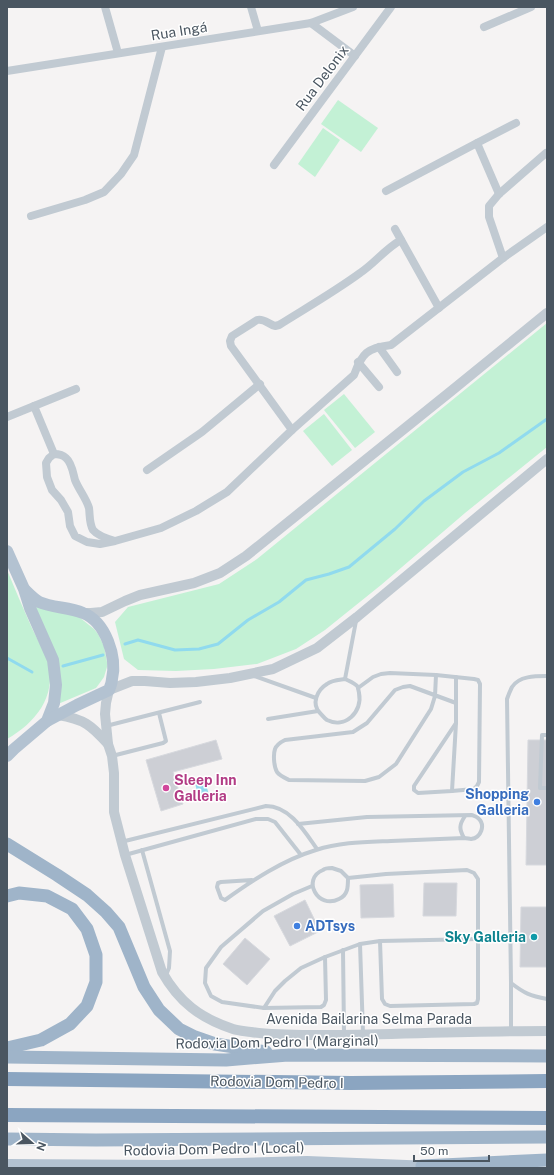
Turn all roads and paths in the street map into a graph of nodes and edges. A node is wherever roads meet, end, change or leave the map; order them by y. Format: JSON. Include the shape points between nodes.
{"nodes":[{"id":1,"x":105,"y":7,"type":"edge"},
{"id":2,"x":251,"y":7,"type":"edge"},
{"id":3,"x":353,"y":7,"type":"edge"},
{"id":4,"x":391,"y":7,"type":"edge"},
{"id":5,"x":531,"y":7,"type":"edge"},
{"id":6,"x":311,"y":23,"type":"junction"},
{"id":7,"x":484,"y":27,"type":"dead end"},
{"id":8,"x":258,"y":31,"type":"junction"},
{"id":9,"x":162,"y":46,"type":"junction"},
{"id":10,"x":118,"y":53,"type":"junction"},
{"id":11,"x":355,"y":56,"type":"junction"},
{"id":12,"x":7,"y":71,"type":"edge"},
{"id":13,"x":516,"y":123,"type":"dead end"},
{"id":14,"x":477,"y":143,"type":"junction"},
{"id":15,"x":546,"y":153,"type":"dead end"},
{"id":16,"x":274,"y":165,"type":"dead end"},
{"id":17,"x":386,"y":191,"type":"dead end"},
{"id":18,"x":499,"y":194,"type":"junction"},
{"id":19,"x":31,"y":216,"type":"dead end"},
{"id":20,"x":547,"y":227,"type":"edge"},
{"id":21,"x":395,"y":229,"type":"dead end"},
{"id":22,"x":402,"y":240,"type":"junction"},
{"id":23,"x":503,"y":258,"type":"junction"},
{"id":24,"x":438,"y":308,"type":"junction"},
{"id":25,"x":547,"y":313,"type":"edge"},
{"id":26,"x":379,"y":347,"type":"junction"},
{"id":27,"x":358,"y":362,"type":"junction"},
{"id":28,"x":397,"y":372,"type":"dead end"},
{"id":29,"x":260,"y":384,"type":"junction"},
{"id":30,"x":379,"y":387,"type":"dead end"},
{"id":31,"x":76,"y":389,"type":"dead end"},
{"id":32,"x":34,"y":406,"type":"junction"},
{"id":33,"x":7,"y":417,"type":"edge"},
{"id":34,"x":292,"y":430,"type":"junction"},
{"id":35,"x":54,"y":454,"type":"junction"},
{"id":36,"x":547,"y":459,"type":"edge"},
{"id":37,"x":147,"y":470,"type":"dead end"},
{"id":38,"x":115,"y":541,"type":"junction"},
{"id":39,"x":7,"y":551,"type":"edge"},
{"id":40,"x":24,"y":589,"type":"junction"},
{"id":41,"x":83,"y":613,"type":"junction"},
{"id":42,"x":357,"y":617,"type":"junction"},
{"id":43,"x":249,"y":674,"type":"junction"},
{"id":44,"x":436,"y":674,"type":"junction"},
{"id":45,"x":545,"y":676,"type":"edge"},
{"id":46,"x":456,"y":677,"type":"junction"},
{"id":47,"x":345,"y":679,"type":"junction"},
{"id":48,"x":358,"y":688,"type":"junction"},
{"id":49,"x":109,"y":690,"type":"junction"},
{"id":50,"x":435,"y":696,"type":"junction"},
{"id":51,"x":316,"y":698,"type":"junction"},
{"id":52,"x":200,"y":702,"type":"dead end"},
{"id":53,"x":456,"y":703,"type":"junction"},
{"id":54,"x":318,"y":711,"type":"junction"},
{"id":55,"x":159,"y":712,"type":"junction"},
{"id":56,"x":58,"y":715,"type":"junction"},
{"id":57,"x":268,"y":719,"type":"dead end"},
{"id":58,"x":47,"y":721,"type":"junction"},
{"id":59,"x":456,"y":723,"type":"junction"},
{"id":60,"x":106,"y":726,"type":"junction"},
{"id":61,"x":547,"y":735,"type":"edge"},
{"id":62,"x":108,"y":744,"type":"junction"},
{"id":63,"x":9,"y":752,"type":"edge"},
{"id":64,"x":112,"y":756,"type":"junction"},
{"id":65,"x":547,"y":788,"type":"edge"},
{"id":66,"x":452,"y":791,"type":"junction"},
{"id":67,"x":465,"y":816,"type":"junction"},
{"id":68,"x":298,"y":824,"type":"junction"},
{"id":69,"x":464,"y":838,"type":"junction"},
{"id":70,"x":121,"y":842,"type":"junction"},
{"id":71,"x":7,"y":844,"type":"edge"},
{"id":72,"x":317,"y":849,"type":"junction"},
{"id":73,"x":142,"y":850,"type":"junction"},
{"id":74,"x":125,"y":855,"type":"junction"},
{"id":75,"x":301,"y":855,"type":"junction"},
{"id":76,"x":348,"y":878,"type":"junction"},
{"id":77,"x":252,"y":880,"type":"junction"},
{"id":78,"x":312,"y":886,"type":"junction"},
{"id":79,"x":7,"y":896,"type":"edge"},
{"id":80,"x":478,"y":939,"type":"junction"},
{"id":81,"x":380,"y":941,"type":"junction"},
{"id":82,"x":360,"y":944,"type":"junction"},
{"id":83,"x":343,"y":950,"type":"junction"},
{"id":84,"x":325,"y":957,"type":"junction"},
{"id":85,"x":165,"y":977,"type":"junction"},
{"id":86,"x":511,"y":983,"type":"junction"},
{"id":87,"x":547,"y":999,"type":"edge"},
{"id":88,"x":264,"y":1008,"type":"junction"},
{"id":89,"x":511,"y":1031,"type":"junction"},
{"id":90,"x":547,"y":1031,"type":"edge"},
{"id":91,"x":344,"y":1034,"type":"junction"},
{"id":92,"x":363,"y":1035,"type":"junction"},
{"id":93,"x":7,"y":1048,"type":"edge"},
{"id":94,"x":288,"y":1055,"type":"junction"},
{"id":95,"x":547,"y":1056,"type":"edge"},
{"id":96,"x":7,"y":1057,"type":"edge"},
{"id":97,"x":7,"y":1079,"type":"edge"},
{"id":98,"x":547,"y":1080,"type":"edge"},
{"id":99,"x":7,"y":1114,"type":"edge"},
{"id":100,"x":547,"y":1118,"type":"edge"},
{"id":101,"x":547,"y":1137,"type":"edge"},
{"id":102,"x":7,"y":1138,"type":"edge"},
{"id":103,"x":547,"y":1160,"type":"edge"},
{"id":104,"x":7,"y":1165,"type":"edge"},
{"id":105,"x":422,"y":1166,"type":"junction"},
{"id":106,"x":164,"y":1167,"type":"edge"},
{"id":107,"x":442,"y":1168,"type":"edge"}],
"edges":[{"from":1,"to":10,"type":"street"},
{"from":2,"to":8,"type":"street"},
{"from":3,"to":6,"type":"street","name":"Rua Ingá"},
{"from":4,"to":11,"type":"street","name":"Rua Delonix"},
{"from":5,"to":7,"type":"street"},
{"from":6,"to":8,"type":"street","name":"Rua Ingá"},
{"from":6,"to":11,"type":"street"},
{"from":8,"to":9,"type":"street","name":"Rua Ingá"},
{"from":9,"to":10,"type":"street","name":"Rua Ingá"},
{"from":9,"to":19,"type":"street","via":[[134,154],[121,174],[104,192]]},
{"from":10,"to":12,"type":"street","name":"Rua Ingá"},
{"from":11,"to":16,"type":"street","name":"Rua Delonix"},
{"from":13,"to":14,"type":"street"},
{"from":14,"to":17,"type":"street"},
{"from":14,"to":18,"type":"street"},
{"from":15,"to":18,"type":"street"},
{"from":18,"to":23,"type":"street","via":[[489,206],[489,217]]},
{"from":20,"to":23,"type":"street"},
{"from":21,"to":22,"type":"street"},
{"from":22,"to":24,"type":"street"},
{"from":22,"to":29,"type":"street","via":[[346,284],[279,325],[275,326],[260,319],[232,336],[231,346]]},
{"from":23,"to":24,"type":"street"},
{"from":24,"to":26,"type":"street","via":[[391,345]]},
{"from":25,"to":41,"type":"street","via":[[246,556],[220,573],[194,583],[140,595],[102,612]]},
{"from":26,"to":27,"type":"street","via":[[366,352]]},
{"from":26,"to":28,"type":"street"},
{"from":27,"to":30,"type":"street"},
{"from":27,"to":34,"type":"street","via":[[354,375]]},
{"from":29,"to":34,"type":"street"},
{"from":29,"to":37,"type":"street","via":[[202,432]]},
{"from":31,"to":32,"type":"street"},
{"from":32,"to":33,"type":"street"},
{"from":32,"to":35,"type":"street"},
{"from":34,"to":38,"type":"street","via":[[227,492],[161,528]]},
{"from":35,"to":38,"type":"street","via":[[60,454],[72,466],[89,508],[94,530]]},
{"from":35,"to":38,"type":"street","via":[[46,463],[47,477],[52,490],[68,512],[75,536],[87,542],[100,544]]},
{"from":36,"to":42,"type":"street"},
{"from":39,"to":40,"type":"main road"},
{"from":40,"to":41,"type":"main road","via":[[37,601]]},
{"from":40,"to":58,"type":"main road","via":[[52,660],[56,685],[54,703]]},
{"from":41,"to":49,"type":"main road","via":[[92,617],[101,628],[111,649],[113,678]]},
{"from":42,"to":43,"type":"street","via":[[317,648],[273,669]]},
{"from":42,"to":47,"type":"lane"},
{"from":43,"to":49,"type":"street","via":[[170,684],[132,681]]},
{"from":43,"to":51,"type":"lane"},
{"from":44,"to":46,"type":"lane"},
{"from":44,"to":48,"type":"lane","via":[[381,674]]},
{"from":44,"to":50,"type":"lane"},
{"from":45,"to":86,"type":"lane","via":[[532,676],[522,680],[512,687],[507,699]]},
{"from":46,"to":53,"type":"lane"},
{"from":46,"to":66,"type":"lane","via":[[474,678],[480,684],[479,782],[474,789]]},
{"from":47,"to":48,"type":"lane"},
{"from":47,"to":51,"type":"lane","via":[[327,684]]},
{"from":48,"to":54,"type":"lane","via":[[358,711],[349,719],[338,722],[326,720]]},
{"from":49,"to":56,"type":"main road"},
{"from":49,"to":60,"type":"street","name":"Avenida Bailarina Selma Parada"},
{"from":50,"to":50,"type":"lane","via":[[431,709],[396,764],[379,777],[365,781],[288,780],[277,772],[274,761],[275,749],[285,740],[353,732],[367,723],[395,690],[403,687],[410,686]]},
{"from":50,"to":53,"type":"lane"},
{"from":51,"to":54,"type":"lane"},
{"from":52,"to":55,"type":"lane"},
{"from":53,"to":59,"type":"lane"},
{"from":54,"to":57,"type":"lane"},
{"from":55,"to":60,"type":"lane"},
{"from":55,"to":64,"type":"lane","via":[[166,741],[164,743]]},
{"from":56,"to":58,"type":"main road"},
{"from":56,"to":62,"type":"street","name":"Avenida Bailarina Selma Parada","via":[[82,720],[94,728]]},
{"from":58,"to":63,"type":"main road"},
{"from":59,"to":66,"type":"lane"},
{"from":59,"to":66,"type":"lane","via":[[414,786],[414,790],[418,792]]},
{"from":60,"to":62,"type":"street","name":"Avenida Bailarina Selma Parada"},
{"from":61,"to":65,"type":"lane","via":[[542,735],[540,788]]},
{"from":62,"to":64,"type":"street","name":"Avenida Bailarina Selma Parada"},
{"from":64,"to":70,"type":"street","name":"Avenida Bailarina Selma Parada","via":[[114,812]]},
{"from":67,"to":68,"type":"lane","via":[[367,817]]},
{"from":67,"to":69,"type":"lane","via":[[460,823],[460,831]]},
{"from":67,"to":69,"type":"lane","via":[[472,815],[478,818],[482,824],[482,831],[478,837]]},
{"from":68,"to":70,"type":"lane","via":[[282,810],[266,806]]},
{"from":68,"to":72,"type":"lane"},
{"from":69,"to":72,"type":"lane","via":[[341,844]]},
{"from":70,"to":74,"type":"street","name":"Avenida Bailarina Selma Parada"},
{"from":71,"to":94,"type":"highway","via":[[87,895],[106,912],[119,927],[144,987],[159,1010],[179,1029],[195,1038],[215,1044]]},
{"from":72,"to":75,"type":"lane"},
{"from":73,"to":74,"type":"lane"},
{"from":73,"to":75,"type":"lane","via":[[256,819],[268,819],[275,822]]},
{"from":73,"to":85,"type":"lane","via":[[170,951],[169,968]]},
{"from":74,"to":85,"type":"street","name":"Avenida Bailarina Selma Parada"},
{"from":75,"to":77,"type":"lane"},
{"from":76,"to":78,"type":"lane","via":[[341,871],[332,868],[322,870],[314,876]]},
{"from":76,"to":78,"type":"lane","via":[[348,888],[343,897],[334,902],[324,901],[316,895]]},
{"from":76,"to":80,"type":"lane","via":[[468,870],[478,879]]},
{"from":77,"to":77,"type":"lane","via":[[221,882],[217,887],[221,898],[225,900]]},
{"from":78,"to":88,"type":"lane","via":[[263,911],[221,947],[206,968],[205,983],[211,996],[222,1002]]},
{"from":79,"to":93,"type":"highway","via":[[19,893],[47,896],[72,909],[87,929],[96,955],[96,982],[87,1006],[70,1024],[40,1040]]},
{"from":80,"to":81,"type":"lane"},
{"from":80,"to":81,"type":"lane","via":[[477,1003],[460,1005],[385,1004],[382,1000]]},
{"from":81,"to":82,"type":"lane"},
{"from":82,"to":83,"type":"lane"},
{"from":82,"to":92,"type":"lane"},
{"from":83,"to":84,"type":"lane"},
{"from":83,"to":91,"type":"lane"},
{"from":84,"to":88,"type":"lane","via":[[301,968],[275,991]]},
{"from":84,"to":88,"type":"lane","via":[[324,1005]]},
{"from":85,"to":91,"type":"street","name":"Avenida Bailarina Selma Parada","via":[[197,1013],[235,1030],[268,1035]]},
{"from":86,"to":87,"type":"lane","via":[[524,993]]},
{"from":86,"to":89,"type":"lane"},
{"from":89,"to":90,"type":"street","name":"Avenida Bailarina Selma Parada"},
{"from":89,"to":92,"type":"street","name":"Avenida Bailarina Selma Parada"},
{"from":91,"to":92,"type":"street","name":"Avenida Bailarina Selma Parada"},
{"from":94,"to":95,"type":"highway","name":"Rodovia Dom Pedro I (Marginal)"},
{"from":94,"to":96,"type":"highway","name":"Rodovia Dom Pedro I (Marginal)","via":[[226,1060]]},
{"from":97,"to":98,"type":"highway","name":"Rodovia Dom Pedro I","via":[[343,1083]]},
{"from":99,"to":100,"type":"highway"},
{"from":101,"to":102,"type":"highway","via":[[96,1140]]},
{"from":103,"to":105,"type":"highway"},
{"from":104,"to":106,"type":"main road","name":"Rodovia Dom Pedro I (Local)"},
{"from":105,"to":106,"type":"main road","name":"Rodovia Dom Pedro I (Local)","via":[[307,1162]]},
{"from":105,"to":107,"type":"main road","name":"Rodovia Dom Pedro I (Local)"}]}
